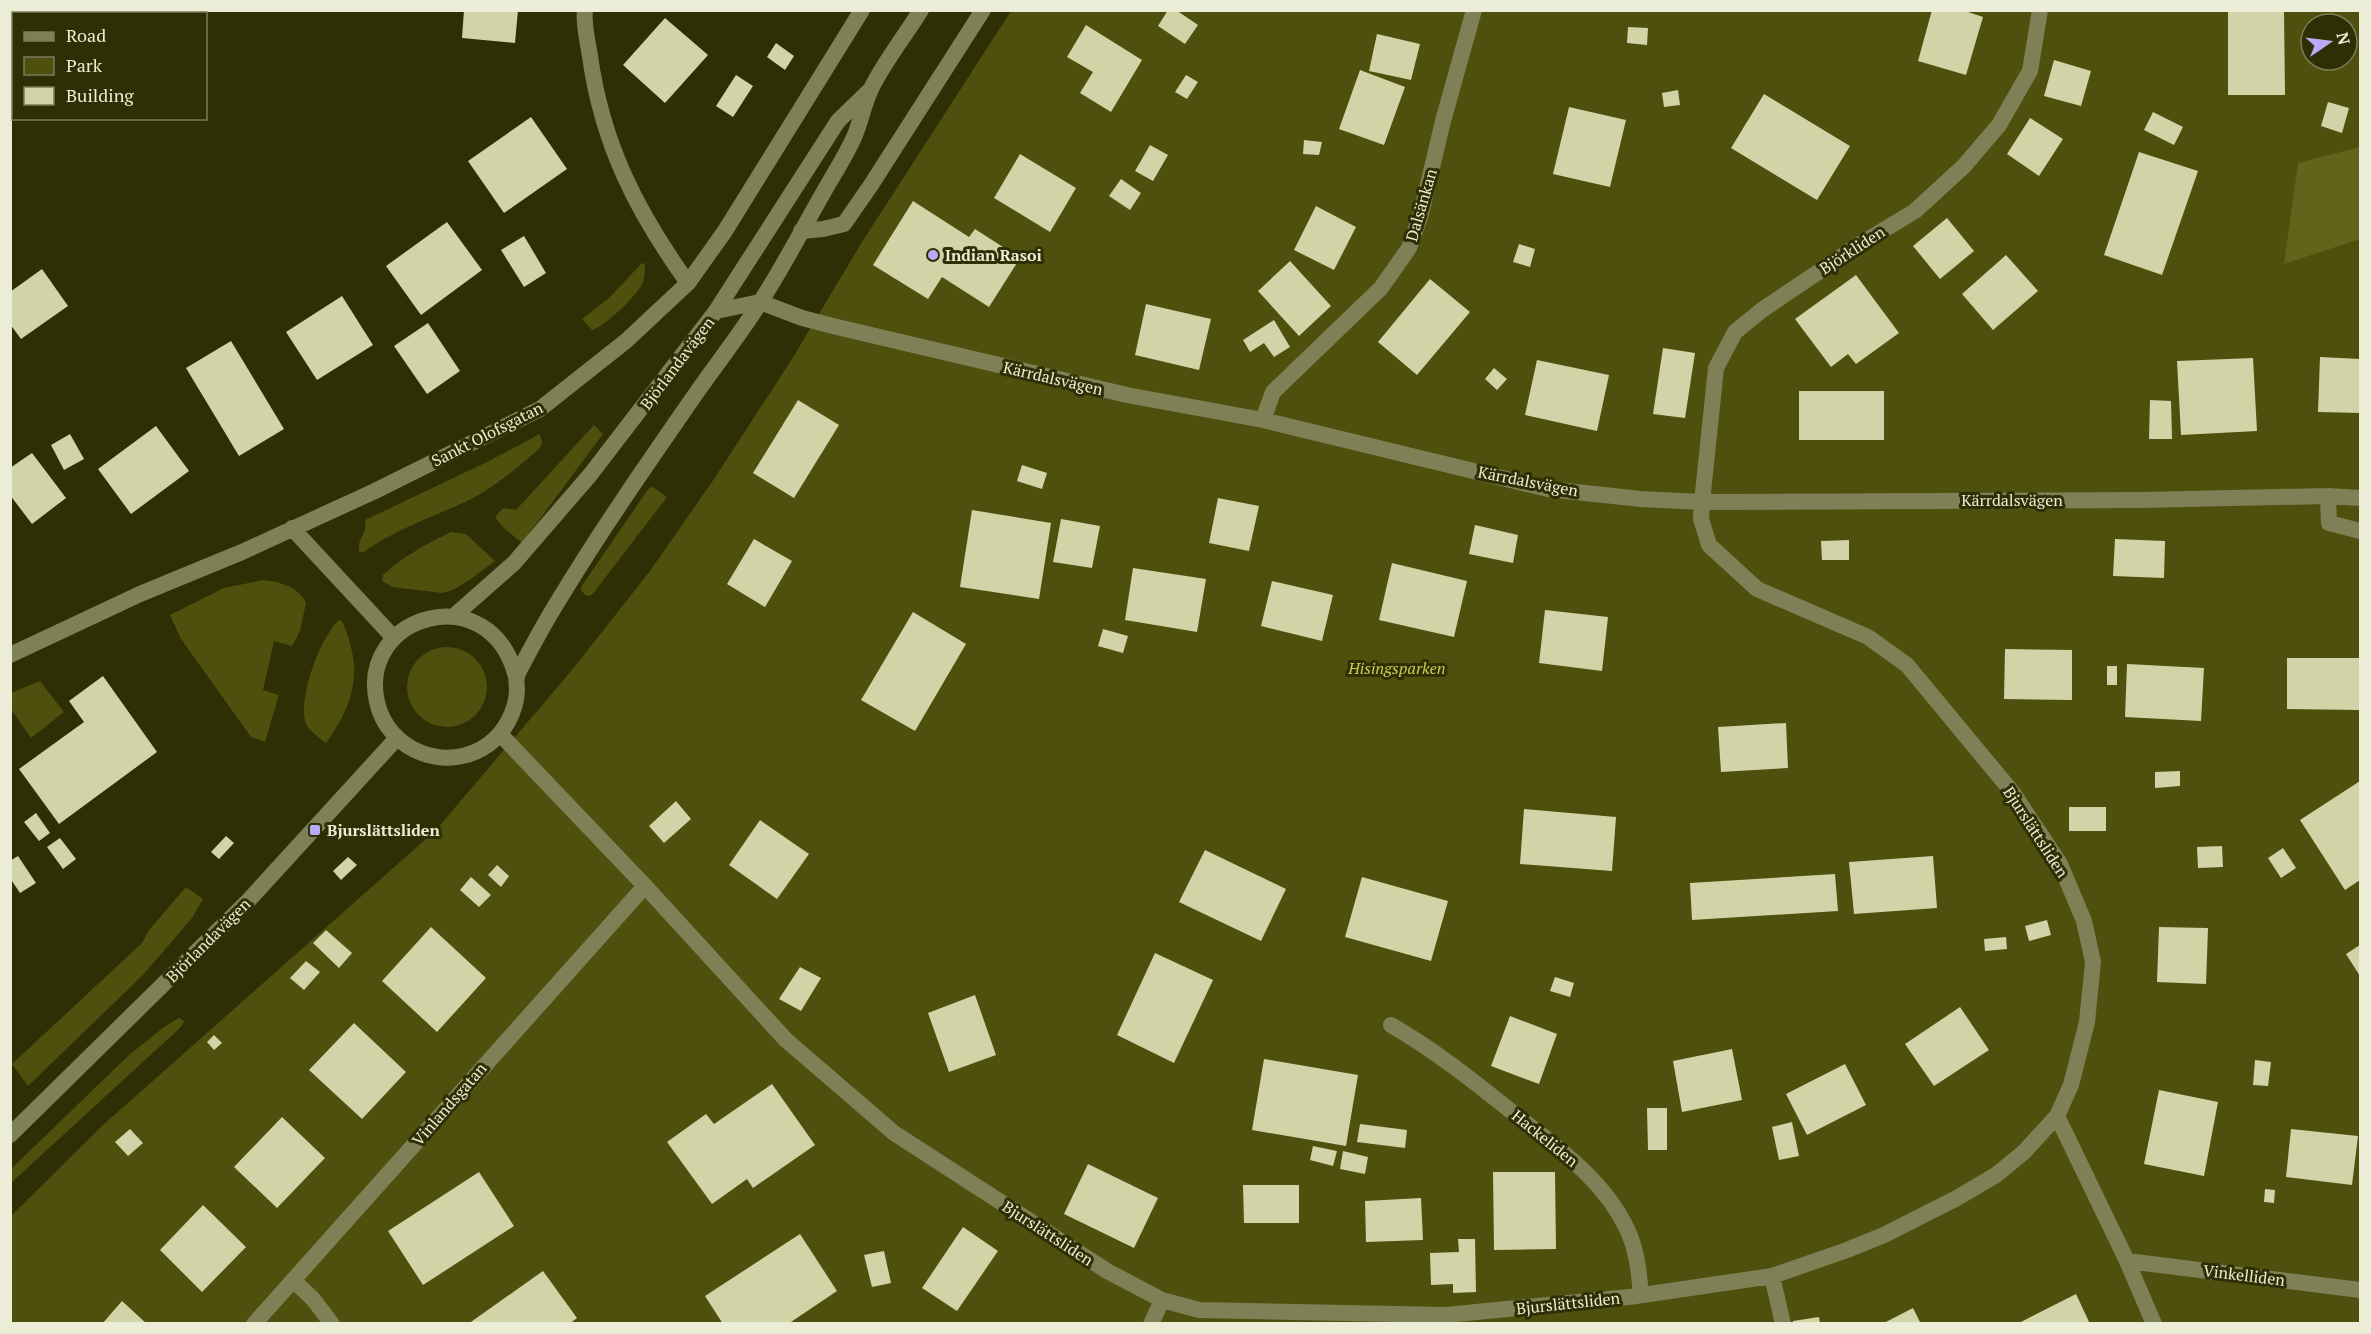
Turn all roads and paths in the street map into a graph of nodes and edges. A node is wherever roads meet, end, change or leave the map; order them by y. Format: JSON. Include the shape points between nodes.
{"nodes":[{"id":1,"x":585,"y":10,"type":"edge"},
{"id":2,"x":862,"y":10,"type":"edge"},
{"id":3,"x":921,"y":10,"type":"edge"},
{"id":4,"x":983,"y":10,"type":"edge"},
{"id":5,"x":1474,"y":10,"type":"edge"},
{"id":6,"x":2040,"y":10,"type":"edge"},
{"id":7,"x":872,"y":88,"type":"junction"},
{"id":8,"x":801,"y":231,"type":"junction"},
{"id":9,"x":688,"y":283,"type":"junction"},
{"id":10,"x":760,"y":302,"type":"junction"},
{"id":11,"x":716,"y":310,"type":"junction"},
{"id":12,"x":1263,"y":420,"type":"junction"},
{"id":13,"x":2328,"y":496,"type":"junction"},
{"id":14,"x":2361,"y":498,"type":"edge"},
{"id":15,"x":1702,"y":502,"type":"junction"},
{"id":16,"x":292,"y":528,"type":"junction"},
{"id":17,"x":2361,"y":531,"type":"edge"},
{"id":18,"x":454,"y":616,"type":"junction"},
{"id":19,"x":394,"y":638,"type":"junction"},
{"id":20,"x":10,"y":655,"type":"edge"},
{"id":21,"x":516,"y":678,"type":"junction"},
{"id":22,"x":500,"y":734,"type":"junction"},
{"id":23,"x":397,"y":738,"type":"junction"},
{"id":24,"x":645,"y":886,"type":"junction"},
{"id":25,"x":1391,"y":1024,"type":"dead end"},
{"id":26,"x":2057,"y":1116,"type":"junction"},
{"id":27,"x":10,"y":1135,"type":"edge"},
{"id":28,"x":2127,"y":1261,"type":"junction"},
{"id":29,"x":1772,"y":1276,"type":"junction"},
{"id":30,"x":293,"y":1280,"type":"junction"},
{"id":31,"x":2361,"y":1290,"type":"edge"},
{"id":32,"x":1641,"y":1295,"type":"junction"},
{"id":33,"x":1162,"y":1300,"type":"junction"},
{"id":34,"x":254,"y":1323,"type":"edge"},
{"id":35,"x":332,"y":1323,"type":"edge"},
{"id":36,"x":1151,"y":1323,"type":"edge"},
{"id":37,"x":1783,"y":1323,"type":"edge"},
{"id":38,"x":2154,"y":1323,"type":"edge"}],
"edges":[{"from":1,"to":9,"type":"street","via":[[595,91],[610,141],[635,201]]},
{"from":2,"to":9,"type":"street","via":[[725,231]]},
{"from":3,"to":7,"type":"street","name":"Björlandavägen"},
{"from":4,"to":8,"type":"street","via":[[843,224]]},
{"from":5,"to":12,"type":"street","name":"Dalsänkan","via":[[1409,248],[1381,288],[1273,392]]},
{"from":6,"to":15,"type":"street","name":"Björkliden","via":[[2030,71],[1999,125],[1964,166],[1915,211],[1762,309],[1736,332],[1716,368]]},
{"from":7,"to":8,"type":"street","name":"Björlandavägen","via":[[854,137]]},
{"from":7,"to":11,"type":"street","name":"Björlandavägen","via":[[838,121]]},
{"from":8,"to":10,"type":"street","name":"Björlandavägen"},
{"from":9,"to":16,"type":"street","name":"Sankt Olofsgatan","via":[[626,340],[540,409]]},
{"from":10,"to":11,"type":"street"},
{"from":10,"to":12,"type":"street","name":"Kärrdalsvägen","via":[[837,327],[1127,395]]},
{"from":10,"to":21,"type":"street","name":"Björlandavägen","via":[[624,497],[559,600]]},
{"from":11,"to":18,"type":"street","name":"Björlandavägen","via":[[590,475],[514,563]]},
{"from":12,"to":15,"type":"street","name":"Kärrdalsvägen","via":[[1548,489]]},
{"from":13,"to":14,"type":"street","name":"Kärrdalsvägen"},
{"from":13,"to":15,"type":"street","name":"Kärrdalsvägen"},
{"from":13,"to":17,"type":"street","via":[[2329,523]]},
{"from":15,"to":26,"type":"street","name":"Bjurslättsliden","via":[[1701,519],[1709,545],[1757,589],[1868,637],[1907,665],[2013,793],[2060,864],[2084,921],[2093,962],[2086,1022],[2071,1084]]},
{"from":16,"to":19,"type":"street"},
{"from":16,"to":20,"type":"street","name":"Sankt Olofsgatan"},
{"from":18,"to":19,"type":"street","name":"Björlandavägen","via":[[416,623]]},
{"from":18,"to":21,"type":"street","name":"Björlandavägen","via":[[496,636]]},
{"from":19,"to":23,"type":"street","name":"Björlandavägen","via":[[380,661],[375,689],[381,716]]},
{"from":21,"to":22,"type":"street","name":"Björlandavägen","via":[[514,707]]},
{"from":22,"to":23,"type":"street","name":"Björlandavägen","via":[[477,751],[449,758],[421,753]]},
{"from":22,"to":24,"type":"street","name":"Bjurslättsliden"},
{"from":23,"to":27,"type":"street","name":"Björlandavägen","via":[[248,901]]},
{"from":24,"to":30,"type":"street","name":"Vinlandsgatan"},
{"from":24,"to":33,"type":"street","name":"Bjurslättsliden","via":[[786,1040],[894,1133],[1107,1271]]},
{"from":25,"to":32,"type":"street","name":"Hackeliden","via":[[1426,1046],[1580,1166],[1610,1200],[1626,1227],[1637,1252]]},
{"from":26,"to":28,"type":"street"},
{"from":26,"to":29,"type":"street","name":"Bjurslättsliden","via":[[2024,1152],[1957,1198],[1875,1239]]},
{"from":28,"to":31,"type":"street","name":"Vinkelliden"},
{"from":28,"to":38,"type":"street"},
{"from":29,"to":32,"type":"street","name":"Bjurslättsliden"},
{"from":29,"to":37,"type":"street"},
{"from":30,"to":34,"type":"street","name":"Vinlandsgatan"},
{"from":30,"to":35,"type":"street"},
{"from":32,"to":33,"type":"street","name":"Bjurslättsliden","via":[[1446,1315],[1199,1310]]},
{"from":33,"to":36,"type":"street"}]}
